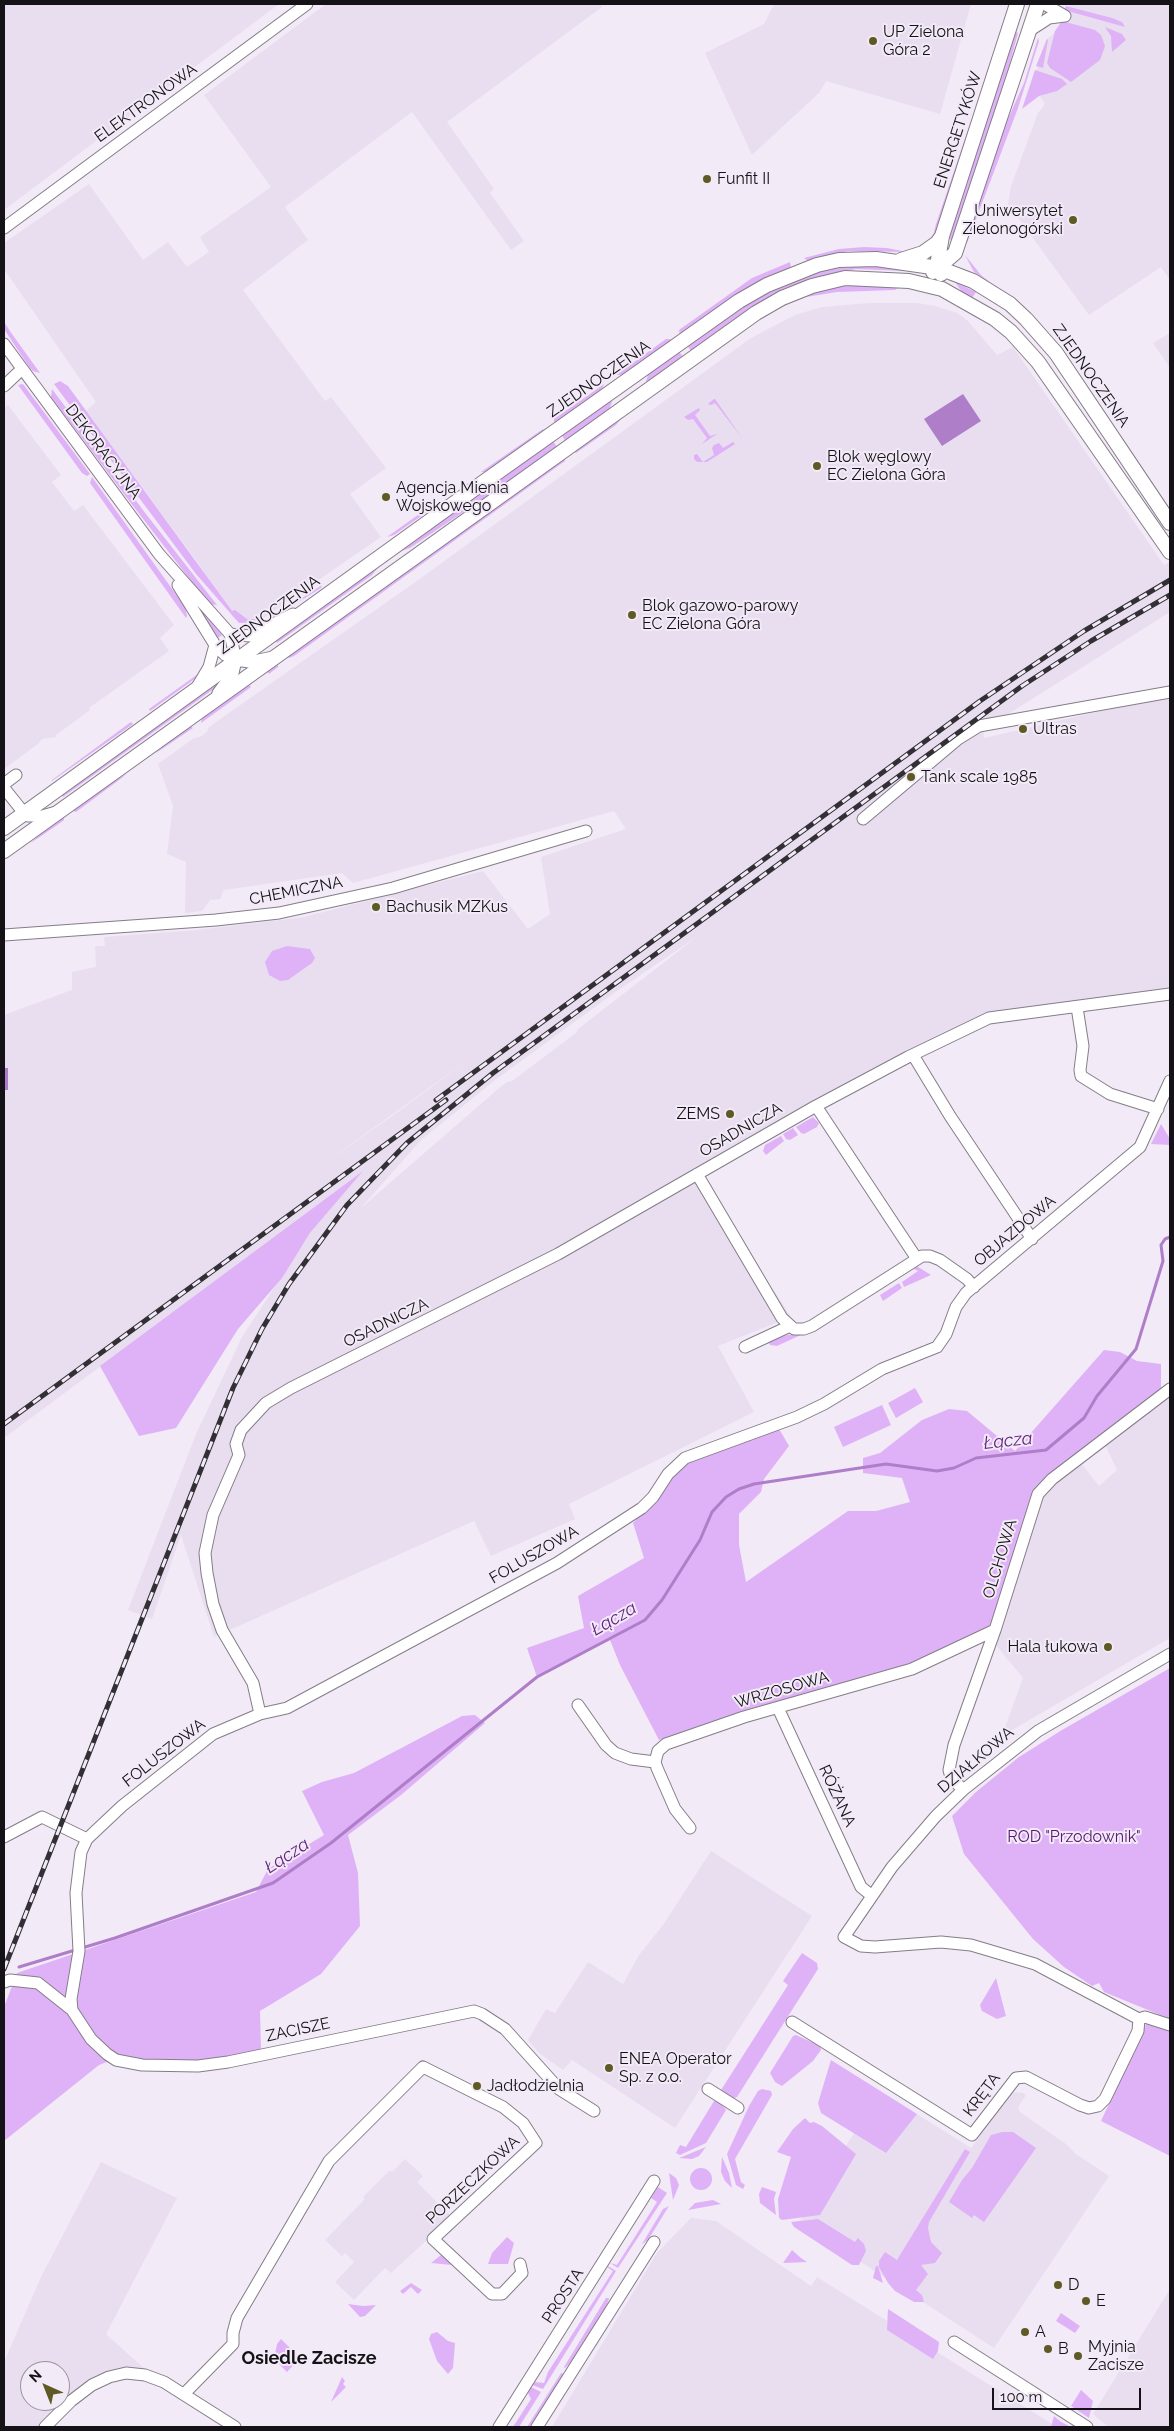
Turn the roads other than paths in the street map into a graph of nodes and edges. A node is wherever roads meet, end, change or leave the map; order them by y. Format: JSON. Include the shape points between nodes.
{"nodes":[{"id":1,"x":307,"y":4,"type":"edge"},
{"id":2,"x":1018,"y":4,"type":"edge"},
{"id":3,"x":1038,"y":4,"type":"edge"},
{"id":4,"x":1044,"y":4,"type":"edge"},
{"id":5,"x":1029,"y":31,"type":"junction"},
{"id":6,"x":4,"y":228,"type":"edge"},
{"id":7,"x":942,"y":236,"type":"junction"},
{"id":8,"x":955,"y":253,"type":"junction"},
{"id":9,"x":899,"y":261,"type":"junction"},
{"id":10,"x":939,"y":268,"type":"junction"},
{"id":11,"x":909,"y":281,"type":"junction"},
{"id":12,"x":973,"y":282,"type":"junction"},
{"id":13,"x":960,"y":298,"type":"junction"},
{"id":14,"x":4,"y":344,"type":"edge"},
{"id":15,"x":22,"y":369,"type":"junction"},
{"id":16,"x":4,"y":386,"type":"edge"},
{"id":17,"x":1170,"y":523,"type":"edge"},
{"id":18,"x":1170,"y":552,"type":"edge"},
{"id":19,"x":159,"y":554,"type":"junction"},
{"id":20,"x":323,"y":598,"type":"junction"},
{"id":21,"x":230,"y":634,"type":"junction"},
{"id":22,"x":215,"y":645,"type":"junction"},
{"id":23,"x":274,"y":657,"type":"junction"},
{"id":24,"x":236,"y":660,"type":"junction"},
{"id":25,"x":194,"y":690,"type":"junction"},
{"id":26,"x":1170,"y":693,"type":"edge"},
{"id":27,"x":209,"y":703,"type":"junction"},
{"id":28,"x":16,"y":775,"type":"dead end"},
{"id":29,"x":4,"y":786,"type":"edge"},
{"id":30,"x":60,"y":810,"type":"junction"},
{"id":31,"x":24,"y":813,"type":"junction"},
{"id":32,"x":863,"y":819,"type":"dead end"},
{"id":33,"x":4,"y":828,"type":"edge"},
{"id":34,"x":586,"y":831,"type":"dead end"},
{"id":35,"x":21,"y":838,"type":"junction"},
{"id":36,"x":4,"y":851,"type":"edge"},
{"id":37,"x":4,"y":935,"type":"edge"},
{"id":38,"x":1170,"y":994,"type":"edge"},
{"id":39,"x":1078,"y":1006,"type":"junction"},
{"id":40,"x":913,"y":1055,"type":"junction"},
{"id":41,"x":1170,"y":1081,"type":"edge"},
{"id":42,"x":816,"y":1106,"type":"junction"},
{"id":43,"x":1158,"y":1109,"type":"junction"},
{"id":44,"x":697,"y":1174,"type":"junction"},
{"id":45,"x":1032,"y":1239,"type":"junction"},
{"id":46,"x":917,"y":1259,"type":"junction"},
{"id":47,"x":974,"y":1287,"type":"junction"},
{"id":48,"x":790,"y":1326,"type":"junction"},
{"id":49,"x":745,"y":1346,"type":"dead end"},
{"id":50,"x":1170,"y":1389,"type":"edge"},
{"id":51,"x":995,"y":1630,"type":"junction"},
{"id":52,"x":1170,"y":1654,"type":"edge"},
{"id":53,"x":578,"y":1705,"type":"dead end"},
{"id":54,"x":778,"y":1708,"type":"junction"},
{"id":55,"x":260,"y":1714,"type":"junction"},
{"id":56,"x":655,"y":1762,"type":"junction"},
{"id":57,"x":963,"y":1790,"type":"junction"},
{"id":58,"x":690,"y":1828,"type":"dead end"},
{"id":59,"x":4,"y":1838,"type":"edge"},
{"id":60,"x":87,"y":1839,"type":"junction"},
{"id":61,"x":871,"y":1895,"type":"junction"},
{"id":62,"x":4,"y":1982,"type":"edge"},
{"id":63,"x":72,"y":2010,"type":"junction"},
{"id":64,"x":1139,"y":2019,"type":"junction"},
{"id":65,"x":792,"y":2022,"type":"dead end"},
{"id":66,"x":1170,"y":2025,"type":"edge"},
{"id":67,"x":708,"y":2089,"type":"dead end"},
{"id":68,"x":738,"y":2108,"type":"dead end"},
{"id":69,"x":594,"y":2111,"type":"dead end"},
{"id":70,"x":654,"y":2182,"type":"dead end"},
{"id":71,"x":654,"y":2242,"type":"dead end"},
{"id":72,"x":520,"y":2264,"type":"dead end"},
{"id":73,"x":954,"y":2342,"type":"dead end"},
{"id":74,"x":184,"y":2394,"type":"junction"},
{"id":75,"x":45,"y":2427,"type":"edge"},
{"id":76,"x":235,"y":2427,"type":"edge"},
{"id":77,"x":499,"y":2427,"type":"edge"},
{"id":78,"x":537,"y":2427,"type":"edge"},
{"id":79,"x":1087,"y":2427,"type":"edge"}],
"edges":[{"from":1,"to":6,"type":"street","name":"ELEKTRONOWA"},
{"from":2,"to":7,"type":"main road","name":"ENERGETYKÓW"},
{"from":3,"to":5,"type":"main road"},
{"from":4,"to":5,"type":"street","via":[[1065,16],[1048,18]]},
{"from":5,"to":8,"type":"main road"},
{"from":7,"to":9,"type":"main road","via":[[923,253]]},
{"from":7,"to":10,"type":"main road","name":"ENERGETYKÓW"},
{"from":8,"to":10,"type":"main road"},
{"from":8,"to":12,"type":"main road","via":[[961,272]]},
{"from":9,"to":10,"type":"main road","name":"ZJEDNOCZENIA"},
{"from":9,"to":20,"type":"main road","name":"ZJEDNOCZENIA","via":[[839,260],[796,272],[767,285],[703,327]]},
{"from":10,"to":11,"type":"main road","via":[[932,274]]},
{"from":10,"to":12,"type":"main road","name":"ZJEDNOCZENIA"},
{"from":10,"to":13,"type":"main road","via":[[943,280]]},
{"from":11,"to":13,"type":"main road","via":[[942,289]]},
{"from":11,"to":23,"type":"main road","via":[[845,278],[812,286],[756,313]]},
{"from":12,"to":17,"type":"main road","name":"ZJEDNOCZENIA","via":[[1010,304],[1056,353]]},
{"from":13,"to":18,"type":"main road","via":[[1011,332],[1038,362]]},
{"from":14,"to":15,"type":"street","name":"DEKORACYJNA"},
{"from":15,"to":16,"type":"street"},
{"from":15,"to":19,"type":"street","name":"DEKORACYJNA"},
{"from":19,"to":21,"type":"street","name":"DEKORACYJNA"},
{"from":19,"to":22,"type":"street","name":"DEKORACYJNA"},
{"from":20,"to":21,"type":"street","via":[[250,636]]},
{"from":20,"to":24,"type":"main road","name":"ZJEDNOCZENIA"},
{"from":21,"to":24,"type":"street","name":"DEKORACYJNA"},
{"from":22,"to":24,"type":"street","name":"DEKORACYJNA"},
{"from":22,"to":25,"type":"street","via":[[210,667]]},
{"from":23,"to":24,"type":"street","via":[[249,662]]},
{"from":23,"to":27,"type":"main road"},
{"from":24,"to":25,"type":"main road","name":"ZJEDNOCZENIA"},
{"from":24,"to":27,"type":"street","via":[[228,682]]},
{"from":25,"to":31,"type":"main road","name":"ZJEDNOCZENIA"},
{"from":26,"to":32,"type":"street","via":[[979,726],[958,739]]},
{"from":27,"to":30,"type":"main road"},
{"from":28,"to":29,"type":"street"},
{"from":29,"to":31,"type":"street"},
{"from":30,"to":31,"type":"street","via":[[42,816]]},
{"from":30,"to":35,"type":"main road"},
{"from":31,"to":33,"type":"main road","name":"ZJEDNOCZENIA"},
{"from":31,"to":35,"type":"street","via":[[26,824]]},
{"from":34,"to":37,"type":"street","name":"CHEMICZNA","via":[[393,888],[279,913]]},
{"from":35,"to":36,"type":"main road"},
{"from":38,"to":39,"type":"street","name":"OSADNICZA"},
{"from":39,"to":40,"type":"street","name":"OSADNICZA","via":[[989,1018]]},
{"from":39,"to":43,"type":"street","via":[[1083,1046],[1081,1076],[1110,1094]]},
{"from":40,"to":42,"type":"street","name":"OSADNICZA"},
{"from":40,"to":45,"type":"street"},
{"from":41,"to":43,"type":"street","name":"OBJAZDOWA"},
{"from":42,"to":44,"type":"street","name":"OSADNICZA"},
{"from":42,"to":46,"type":"street"},
{"from":43,"to":45,"type":"street","name":"OBJAZDOWA","via":[[1140,1147]]},
{"from":44,"to":48,"type":"street","via":[[782,1318]]},
{"from":44,"to":55,"type":"street","name":"OSADNICZA","via":[[558,1254],[291,1388],[266,1403],[251,1417],[236,1444],[239,1455],[213,1515],[205,1553],[210,1589],[222,1630],[253,1683]]},
{"from":45,"to":47,"type":"street","name":"OBJAZDOWA"},
{"from":46,"to":47,"type":"street","name":"OBJAZDOWA","via":[[930,1256],[940,1260]]},
{"from":46,"to":48,"type":"street","via":[[812,1326],[794,1329]]},
{"from":47,"to":55,"type":"street","name":"FOLUSZOWA","via":[[956,1307],[946,1334],[937,1347],[882,1369],[797,1417],[685,1458],[671,1470],[642,1508],[557,1562],[287,1708]]},
{"from":48,"to":49,"type":"street"},
{"from":50,"to":51,"type":"street","name":"OLCHOWA","via":[[1052,1479],[1038,1494]]},
{"from":51,"to":54,"type":"street","name":"WRZOSOWA","via":[[912,1669]]},
{"from":51,"to":57,"type":"street","name":"OLCHOWA","via":[[954,1745],[951,1777]]},
{"from":52,"to":57,"type":"street","name":"DZIAŁKOWA","via":[[1038,1731]]},
{"from":53,"to":56,"type":"street","via":[[615,1753]]},
{"from":54,"to":56,"type":"street","name":"WRZOSOWA","via":[[666,1744],[658,1751]]},
{"from":54,"to":61,"type":"street","name":"RÓŻANA","via":[[862,1887]]},
{"from":55,"to":60,"type":"street","name":"FOLUSZOWA","via":[[213,1734],[122,1806]]},
{"from":56,"to":58,"type":"street","via":[[675,1809]]},
{"from":57,"to":61,"type":"street","name":"DZIAŁKOWA","via":[[917,1837]]},
{"from":59,"to":60,"type":"street","via":[[42,1817]]},
{"from":60,"to":63,"type":"street","name":"FOLUSZOWA","via":[[77,1870],[79,1946]]},
{"from":61,"to":64,"type":"street","name":"DZIAŁKOWA","via":[[844,1938],[861,1946],[940,1942],[971,1945],[1035,1964]]},
{"from":62,"to":63,"type":"street","name":"ZACISZE","via":[[38,1983]]},
{"from":63,"to":69,"type":"street","name":"ZACISZE","via":[[92,2039],[116,2060],[166,2066],[230,2061],[474,2011],[506,2029],[559,2088]]},
{"from":64,"to":65,"type":"street","name":"KRĘTA","via":[[1138,2031],[1105,2099],[1098,2106],[1089,2108],[1026,2077],[1016,2078],[972,2135]]},
{"from":64,"to":66,"type":"street","via":[[1144,2017]]},
{"from":67,"to":68,"type":"street"},
{"from":70,"to":77,"type":"street","name":"PROSTA"},
{"from":71,"to":78,"type":"street"},
{"from":72,"to":74,"type":"street","name":"PORZECZKOWA","via":[[522,2273],[502,2294],[492,2294],[433,2239],[536,2143],[522,2123],[503,2107],[423,2067],[329,2161],[237,2318],[233,2344]]},
{"from":73,"to":79,"type":"street"},
{"from":74,"to":75,"type":"street","via":[[145,2375],[126,2373],[109,2377],[92,2385]]},
{"from":74,"to":76,"type":"street"}]}
